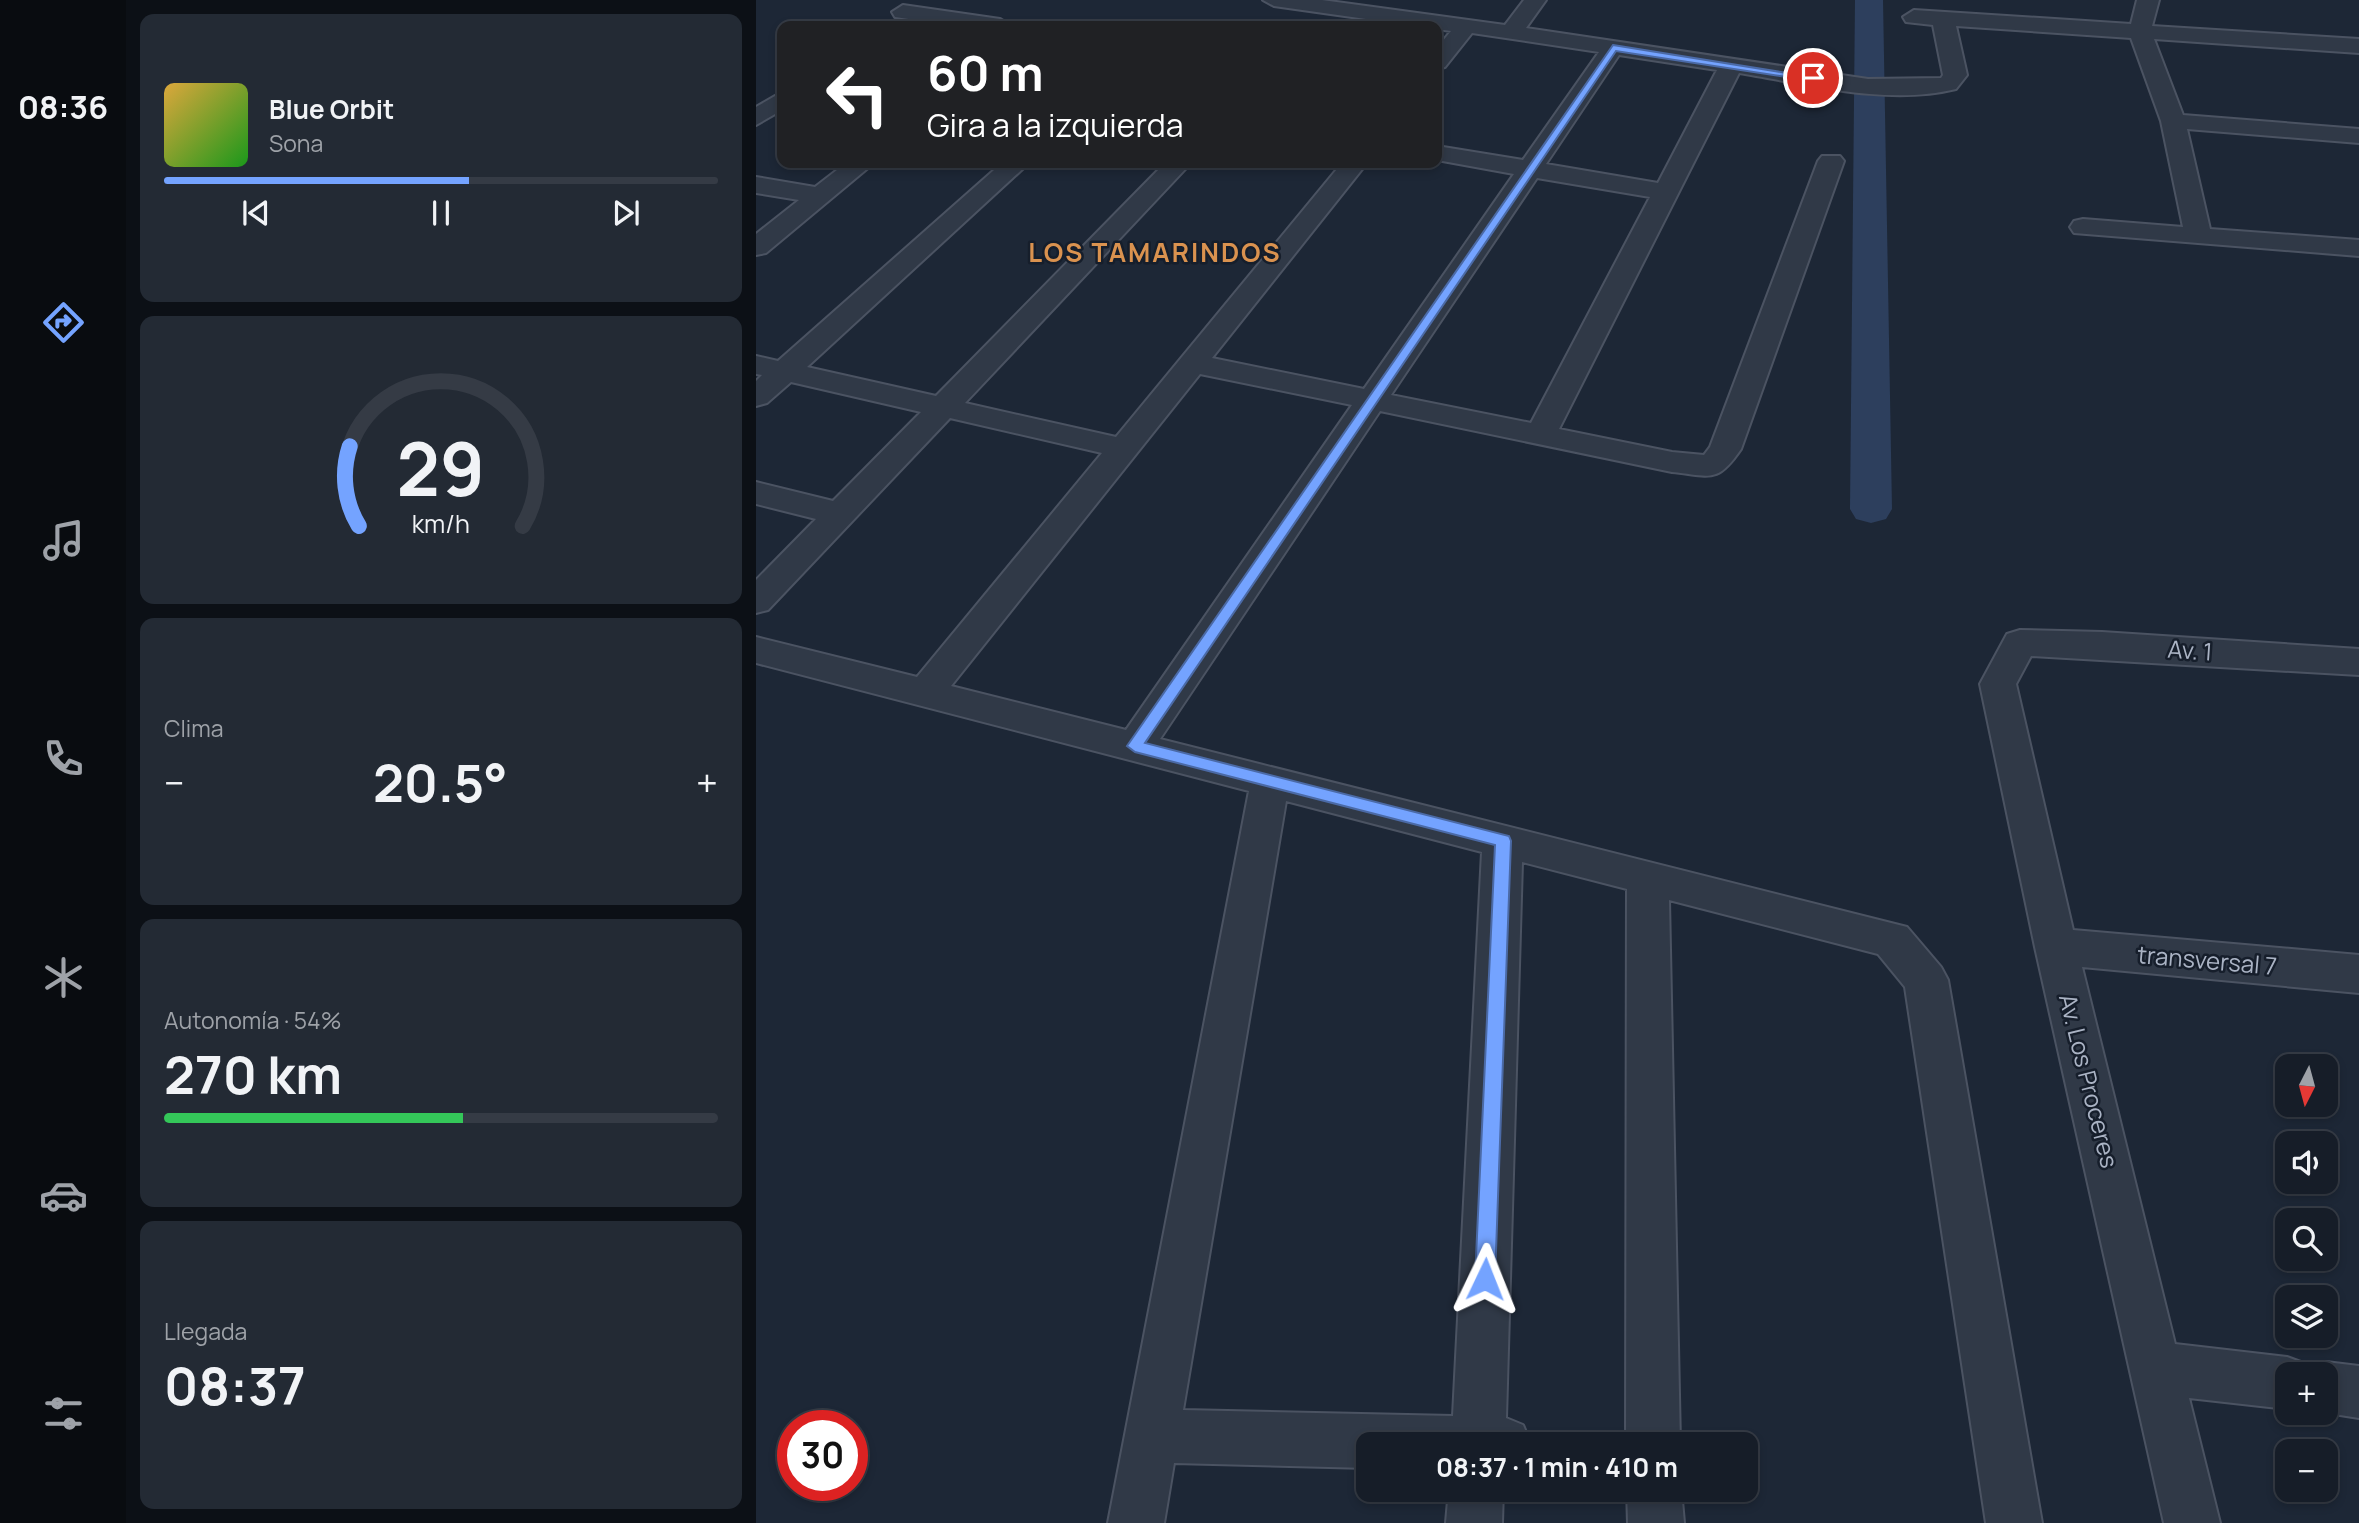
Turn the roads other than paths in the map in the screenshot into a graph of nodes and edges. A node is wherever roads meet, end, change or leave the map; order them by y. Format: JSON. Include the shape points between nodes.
{"nodes":[{"id":1,"x":1274,"y":0,"type":"edge"},
{"id":2,"x":1535,"y":0,"type":"edge"},
{"id":3,"x":2148,"y":0,"type":"edge"},
{"id":4,"x":910,"y":6,"type":"edge"},
{"id":5,"x":1331,"y":8,"type":"junction"},
{"id":6,"x":1914,"y":17,"type":"dead end"},
{"id":7,"x":1943,"y":18,"type":"junction"},
{"id":8,"x":890,"y":21,"type":"edge"},
{"id":9,"x":978,"y":21,"type":"edge"},
{"id":10,"x":1318,"y":21,"type":"edge"},
{"id":11,"x":1423,"y":21,"type":"edge"},
{"id":12,"x":1442,"y":24,"type":"edge"},
{"id":13,"x":1466,"y":27,"type":"junction"},
{"id":14,"x":2140,"y":31,"type":"junction"},
{"id":15,"x":1511,"y":32,"type":"junction"},
{"id":16,"x":2359,"y":46,"type":"edge"},
{"id":17,"x":1613,"y":48,"type":"junction"},
{"id":18,"x":1442,"y":56,"type":"edge"},
{"id":19,"x":1731,"y":66,"type":"junction"},
{"id":20,"x":756,"y":85,"type":"edge"},
{"id":21,"x":777,"y":90,"type":"edge"},
{"id":22,"x":777,"y":103,"type":"edge"},
{"id":23,"x":756,"y":118,"type":"edge"},
{"id":24,"x":2173,"y":121,"type":"junction"},
{"id":25,"x":2359,"y":136,"type":"edge"},
{"id":26,"x":1442,"y":154,"type":"edge"},
{"id":27,"x":1831,"y":161,"type":"dead end"},
{"id":28,"x":855,"y":168,"type":"edge"},
{"id":29,"x":1011,"y":168,"type":"edge"},
{"id":30,"x":1175,"y":168,"type":"edge"},
{"id":31,"x":1351,"y":168,"type":"edge"},
{"id":32,"x":1530,"y":169,"type":"junction"},
{"id":33,"x":756,"y":186,"type":"edge"},
{"id":34,"x":1665,"y":192,"type":"junction"},
{"id":35,"x":820,"y":196,"type":"junction"},
{"id":36,"x":2083,"y":226,"type":"dead end"},
{"id":37,"x":2198,"y":235,"type":"junction"},
{"id":38,"x":756,"y":247,"type":"edge"},
{"id":39,"x":2359,"y":248,"type":"edge"},
{"id":40,"x":1192,"y":363,"type":"junction"},
{"id":41,"x":770,"y":368,"type":"edge"},
{"id":42,"x":756,"y":397,"type":"edge"},
{"id":43,"x":1371,"y":400,"type":"junction"},
{"id":44,"x":945,"y":406,"type":"junction"},
{"id":45,"x":1541,"y":434,"type":"junction"},
{"id":46,"x":1123,"y":448,"type":"junction"},
{"id":47,"x":756,"y":493,"type":"edge"},
{"id":48,"x":841,"y":514,"type":"junction"},
{"id":49,"x":756,"y":601,"type":"edge"},
{"id":50,"x":2020,"y":643,"type":"joint"},
{"id":51,"x":756,"y":650,"type":"edge"},
{"id":52,"x":2359,"y":662,"type":"edge"},
{"id":53,"x":925,"y":693,"type":"junction"},
{"id":54,"x":1135,"y":746,"type":"junction"},
{"id":55,"x":1273,"y":782,"type":"junction"},
{"id":56,"x":1503,"y":841,"type":"junction"},
{"id":57,"x":1648,"y":877,"type":"junction"},
{"id":58,"x":2056,"y":947,"type":"junction"},
{"id":59,"x":2359,"y":974,"type":"edge"},
{"id":60,"x":2158,"y":1368,"type":"junction"},
{"id":61,"x":2275,"y":1382,"type":"edge"},
{"id":62,"x":2338,"y":1389,"type":"edge"},
{"id":63,"x":2359,"y":1392,"type":"edge"},
{"id":64,"x":1478,"y":1432,"type":"edge"},
{"id":65,"x":1653,"y":1432,"type":"edge"},
{"id":66,"x":1153,"y":1436,"type":"junction"},
{"id":67,"x":1356,"y":1440,"type":"edge"},
{"id":68,"x":1475,"y":1502,"type":"edge"},
{"id":69,"x":1655,"y":1502,"type":"edge"},
{"id":70,"x":1136,"y":1523,"type":"edge"},
{"id":71,"x":1474,"y":1523,"type":"edge"},
{"id":72,"x":1656,"y":1523,"type":"edge"},
{"id":73,"x":2014,"y":1523,"type":"edge"},
{"id":74,"x":2192,"y":1523,"type":"edge"}],
"edges":[{"from":1,"to":5,"type":"street"},
{"from":2,"to":15,"type":"street"},
{"from":3,"to":14,"type":"street"},
{"from":4,"to":8,"type":"street"},
{"from":4,"to":9,"type":"street"},
{"from":5,"to":10,"type":"street"},
{"from":5,"to":11,"type":"street"},
{"from":6,"to":7,"type":"street"},
{"from":7,"to":14,"type":"street"},
{"from":7,"to":19,"type":"street","via":[[1955,75],[1948,84],[1868,86]]},
{"from":12,"to":13,"type":"street"},
{"from":13,"to":15,"type":"street"},
{"from":13,"to":18,"type":"street"},
{"from":14,"to":16,"type":"street"},
{"from":14,"to":24,"type":"street"},
{"from":15,"to":17,"type":"street"},
{"from":17,"to":19,"type":"street"},
{"from":17,"to":32,"type":"street"},
{"from":19,"to":34,"type":"street"},
{"from":20,"to":21,"type":"street"},
{"from":22,"to":23,"type":"street"},
{"from":24,"to":25,"type":"street"},
{"from":24,"to":37,"type":"street"},
{"from":26,"to":32,"type":"street"},
{"from":27,"to":45,"type":"street","via":[[1725,449],[1712,466],[1672,463]]},
{"from":28,"to":35,"type":"street"},
{"from":29,"to":41,"type":"street"},
{"from":30,"to":44,"type":"street"},
{"from":31,"to":40,"type":"street"},
{"from":32,"to":34,"type":"street"},
{"from":32,"to":43,"type":"street"},
{"from":33,"to":35,"type":"street"},
{"from":34,"to":45,"type":"street"},
{"from":35,"to":38,"type":"street"},
{"from":36,"to":37,"type":"street"},
{"from":37,"to":39,"type":"street"},
{"from":40,"to":43,"type":"street"},
{"from":40,"to":46,"type":"street"},
{"from":41,"to":42,"type":"street"},
{"from":41,"to":44,"type":"street"},
{"from":43,"to":45,"type":"street"},
{"from":43,"to":54,"type":"street"},
{"from":44,"to":46,"type":"street"},
{"from":44,"to":48,"type":"street"},
{"from":46,"to":53,"type":"street"},
{"from":47,"to":48,"type":"street"},
{"from":48,"to":49,"type":"street"},
{"from":50,"to":52,"type":"street","name":"Av. 1"},
{"from":50,"to":58,"type":"street","name":"Av. Los Proceres","via":[[1998,684]]},
{"from":51,"to":53,"type":"street"},
{"from":53,"to":54,"type":"street"},
{"from":54,"to":55,"type":"street"},
{"from":55,"to":56,"type":"street"},
{"from":55,"to":66,"type":"street"},
{"from":56,"to":57,"type":"street"},
{"from":56,"to":64,"type":"street"},
{"from":57,"to":65,"type":"street"},
{"from":57,"to":73,"type":"street","via":[[1892,940],[1926,980]]},
{"from":58,"to":59,"type":"street","name":"transversal 7"},
{"from":58,"to":60,"type":"street","name":"Av. Los Proceres"},
{"from":60,"to":61,"type":"street"},
{"from":60,"to":74,"type":"street","name":"Av. Los Proceres"},
{"from":62,"to":63,"type":"street"},
{"from":66,"to":67,"type":"street"},
{"from":66,"to":70,"type":"street"},
{"from":68,"to":71,"type":"street"},
{"from":69,"to":72,"type":"street"}]}
